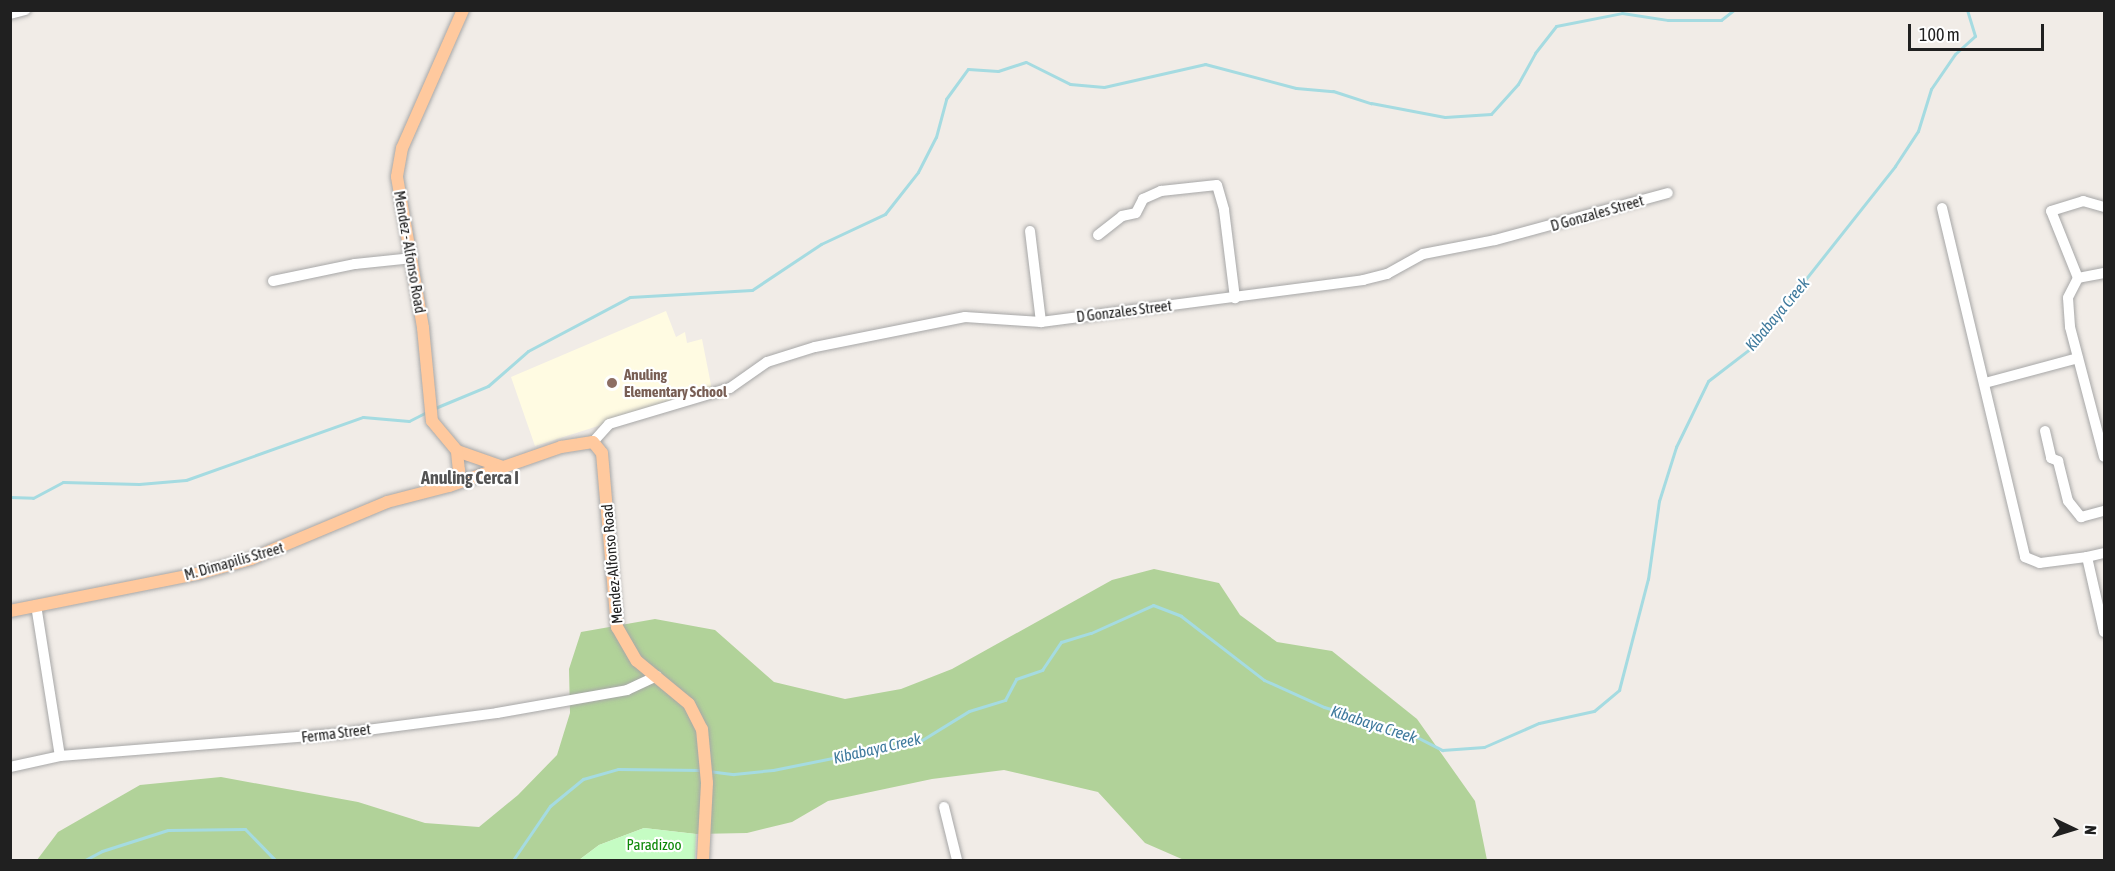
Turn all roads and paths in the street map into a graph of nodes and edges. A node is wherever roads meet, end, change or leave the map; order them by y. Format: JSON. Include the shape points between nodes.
{"nodes":[{"id":1,"x":25,"y":10,"type":"edge"},
{"id":2,"x":463,"y":10,"type":"edge"},
{"id":3,"x":10,"y":14,"type":"edge"},
{"id":4,"x":1668,"y":193,"type":"dead end"},
{"id":5,"x":2104,"y":207,"type":"edge"},
{"id":6,"x":1942,"y":208,"type":"dead end"},
{"id":7,"x":1030,"y":231,"type":"dead end"},
{"id":8,"x":1098,"y":235,"type":"dead end"},
{"id":9,"x":413,"y":258,"type":"junction"},
{"id":10,"x":2104,"y":273,"type":"edge"},
{"id":11,"x":2078,"y":278,"type":"junction"},
{"id":12,"x":273,"y":281,"type":"dead end"},
{"id":13,"x":1235,"y":298,"type":"junction"},
{"id":14,"x":1041,"y":322,"type":"junction"},
{"id":15,"x":2078,"y":358,"type":"junction"},
{"id":16,"x":1985,"y":383,"type":"junction"},
{"id":17,"x":2045,"y":430,"type":"dead end"},
{"id":18,"x":593,"y":442,"type":"junction"},
{"id":19,"x":457,"y":451,"type":"junction"},
{"id":20,"x":2104,"y":457,"type":"edge"},
{"id":21,"x":500,"y":466,"type":"junction"},
{"id":22,"x":449,"y":486,"type":"junction"},
{"id":23,"x":2104,"y":512,"type":"edge"},
{"id":24,"x":2104,"y":553,"type":"edge"},
{"id":25,"x":2087,"y":557,"type":"junction"},
{"id":26,"x":36,"y":605,"type":"junction"},
{"id":27,"x":10,"y":611,"type":"edge"},
{"id":28,"x":2104,"y":632,"type":"edge"},
{"id":29,"x":657,"y":676,"type":"junction"},
{"id":30,"x":60,"y":756,"type":"junction"},
{"id":31,"x":10,"y":767,"type":"edge"},
{"id":32,"x":944,"y":807,"type":"dead end"},
{"id":33,"x":703,"y":861,"type":"edge"},
{"id":34,"x":957,"y":861,"type":"edge"}],
"edges":[{"from":1,"to":3,"type":"street"},
{"from":2,"to":9,"type":"main road","name":"Mendez - Alfonso Road","via":[[398,163]]},
{"from":4,"to":13,"type":"street","name":"D Gonzales Street","via":[[1495,240],[1423,254],[1387,274],[1363,280]]},
{"from":5,"to":11,"type":"street","via":[[2083,201],[2051,211]]},
{"from":6,"to":16,"type":"street"},
{"from":7,"to":14,"type":"street"},
{"from":8,"to":13,"type":"street","via":[[1122,216],[1136,213],[1143,199],[1161,191],[1216,185],[1224,210]]},
{"from":9,"to":12,"type":"street","via":[[355,264]]},
{"from":9,"to":19,"type":"main road","name":"Mendez - Alfonso Road","via":[[432,421]]},
{"from":10,"to":11,"type":"street"},
{"from":11,"to":15,"type":"street","via":[[2068,298]]},
{"from":13,"to":14,"type":"street","name":"D Gonzales Street"},
{"from":14,"to":18,"type":"street","name":"D Gonzales Street","via":[[965,317],[788,354],[767,362],[730,388],[609,424]]},
{"from":15,"to":16,"type":"street"},
{"from":15,"to":20,"type":"street"},
{"from":16,"to":25,"type":"street","via":[[2025,557],[2040,563]]},
{"from":17,"to":23,"type":"street","via":[[2068,501],[2081,517]]},
{"from":18,"to":21,"type":"main road","via":[[575,443]]},
{"from":18,"to":29,"type":"main road","name":"Mendez-Alfonso Road","via":[[602,453],[616,627],[638,661]]},
{"from":19,"to":21,"type":"main road"},
{"from":19,"to":22,"type":"main road","via":[[459,471]]},
{"from":21,"to":22,"type":"main road","name":"M. Dimapilis Street"},
{"from":22,"to":26,"type":"main road","name":"M. Dimapilis Street","via":[[387,502],[241,562]]},
{"from":24,"to":25,"type":"street"},
{"from":25,"to":28,"type":"street"},
{"from":26,"to":27,"type":"main road","name":"M. Dimapilis Street"},
{"from":26,"to":30,"type":"street"},
{"from":29,"to":30,"type":"street","name":"Ferma Street","via":[[627,690],[583,699],[344,733]]},
{"from":29,"to":33,"type":"main road","name":"Mendez-Alfonso Road","via":[[674,688],[697,715],[707,783]]},
{"from":30,"to":31,"type":"street","name":"Ferma Street"},
{"from":32,"to":34,"type":"street"}]}
